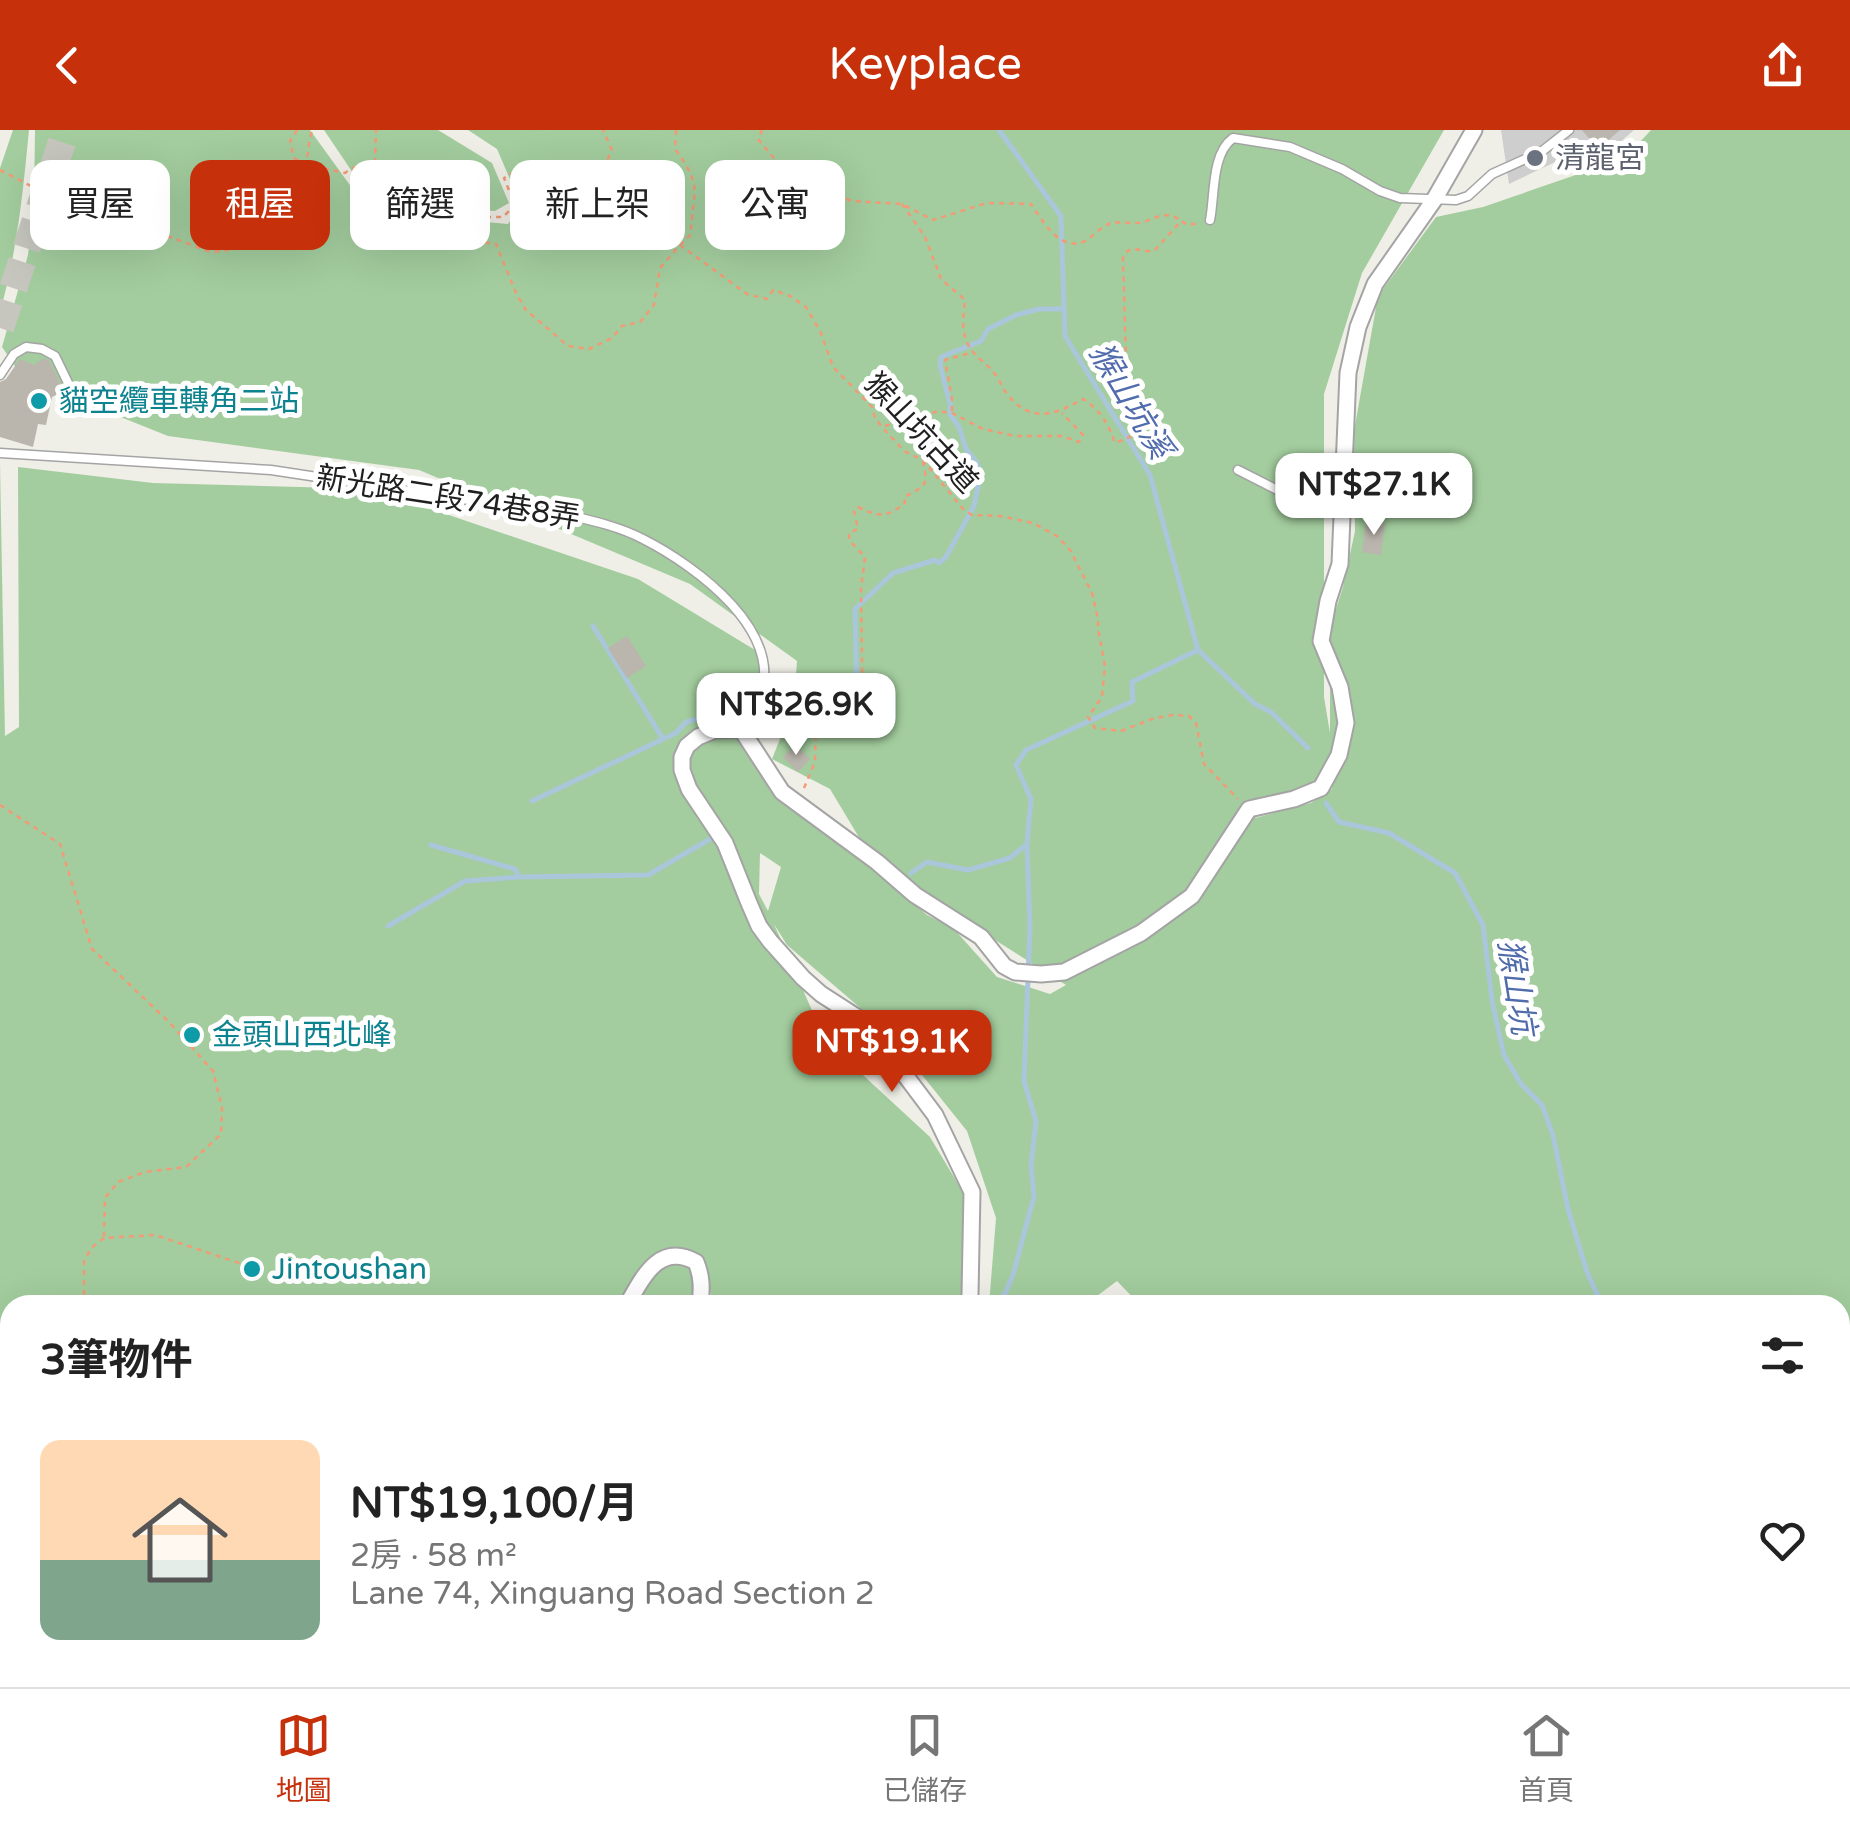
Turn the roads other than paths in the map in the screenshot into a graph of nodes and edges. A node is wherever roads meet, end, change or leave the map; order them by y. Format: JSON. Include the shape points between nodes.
{"nodes":[{"id":1,"x":1474,"y":130,"type":"edge"},
{"id":2,"x":1568,"y":130,"type":"edge"},
{"id":3,"x":1434,"y":200,"type":"junction"},
{"id":4,"x":1210,"y":220,"type":"road end"},
{"id":5,"x":0,"y":375,"type":"edge"},
{"id":6,"x":70,"y":388,"type":"dead end"},
{"id":7,"x":0,"y":453,"type":"edge"},
{"id":8,"x":1238,"y":470,"type":"dead end"},
{"id":9,"x":1344,"y":497,"type":"junction"},
{"id":10,"x":741,"y":729,"type":"junction"},
{"id":11,"x":633,"y":1295,"type":"edge"},
{"id":12,"x":701,"y":1295,"type":"edge"},
{"id":13,"x":970,"y":1295,"type":"edge"}],
"edges":[{"from":1,"to":3,"type":"street"},
{"from":2,"to":3,"type":"lane","via":[[1541,152],[1492,174],[1468,196]]},
{"from":3,"to":4,"type":"lane","via":[[1380,191],[1290,147],[1233,138],[1222,150]]},
{"from":3,"to":9,"type":"street","via":[[1376,284],[1358,328],[1348,373]]},
{"from":5,"to":6,"type":"lane","via":[[14,354],[42,349],[55,356]]},
{"from":7,"to":10,"type":"lane","name":"新光路二段74巷8弄","via":[[271,470],[604,523],[680,560],[738,611],[757,638],[764,673],[760,700]]},
{"from":8,"to":9,"type":"lane","via":[[1305,504]]},
{"from":9,"to":10,"type":"street","via":[[1340,564],[1321,641],[1346,723],[1321,788],[1248,809],[1192,896],[1141,933],[1064,972],[1004,966],[981,938],[797,806],[774,783]]},
{"from":10,"to":13,"type":"street","via":[[715,730],[687,746],[682,770],[689,789],[726,843],[770,941],[821,994],[866,1023],[935,1115],[972,1192]]},
{"from":11,"to":12,"type":"street","via":[[660,1259],[680,1254],[696,1262]]}]}
